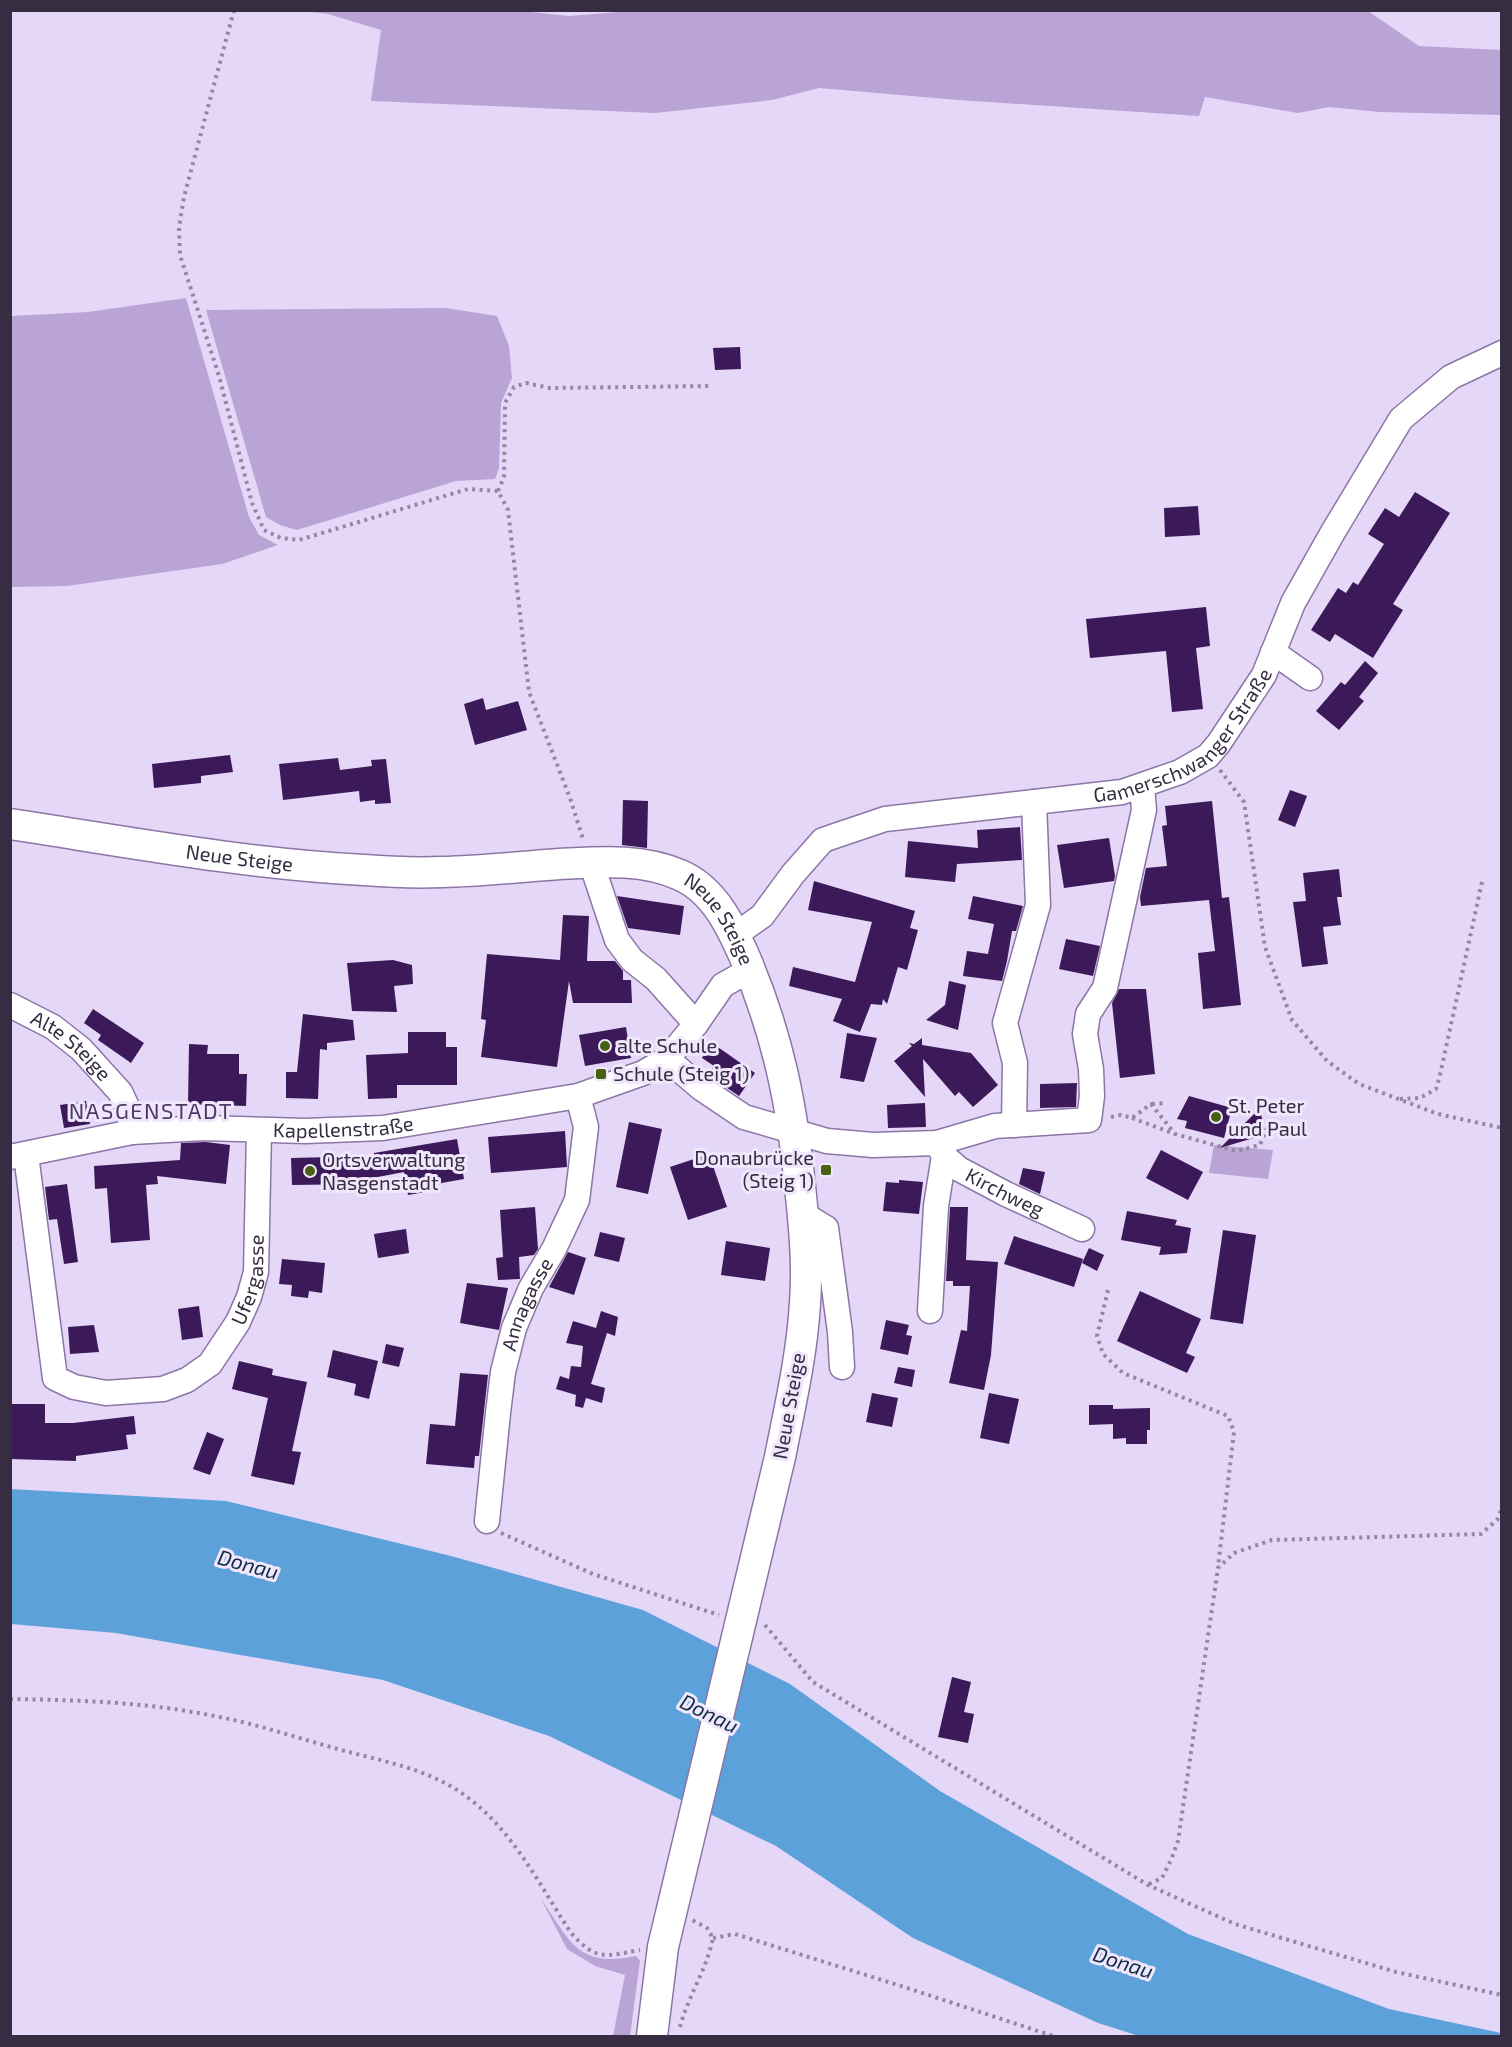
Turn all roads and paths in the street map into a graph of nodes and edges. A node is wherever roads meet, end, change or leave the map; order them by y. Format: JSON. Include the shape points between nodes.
{"nodes":[{"id":1,"x":234,"y":10,"type":"edge"},
{"id":2,"x":1502,"y":353,"type":"edge"},
{"id":3,"x":712,"y":386,"type":"dead end"},
{"id":4,"x":498,"y":491,"type":"junction"},
{"id":5,"x":1273,"y":652,"type":"junction"},
{"id":6,"x":1310,"y":678,"type":"dead end"},
{"id":7,"x":1208,"y":756,"type":"junction"},
{"id":8,"x":1142,"y":787,"type":"junction"},
{"id":9,"x":1035,"y":802,"type":"junction"},
{"id":10,"x":10,"y":824,"type":"edge"},
{"id":11,"x":591,"y":862,"type":"junction"},
{"id":12,"x":1482,"y":882,"type":"dead end"},
{"id":13,"x":735,"y":935,"type":"junction"},
{"id":14,"x":750,"y":970,"type":"junction"},
{"id":15,"x":10,"y":1005,"type":"edge"},
{"id":16,"x":696,"y":1024,"type":"junction"},
{"id":17,"x":667,"y":1059,"type":"junction"},
{"id":18,"x":578,"y":1096,"type":"junction"},
{"id":19,"x":1396,"y":1100,"type":"junction"},
{"id":20,"x":1166,"y":1103,"type":"dead end"},
{"id":21,"x":1151,"y":1104,"type":"junction"},
{"id":22,"x":1121,"y":1115,"type":"dead end"},
{"id":23,"x":1132,"y":1118,"type":"junction"},
{"id":24,"x":1014,"y":1125,"type":"junction"},
{"id":25,"x":1267,"y":1128,"type":"dead end"},
{"id":26,"x":1502,"y":1128,"type":"edge"},
{"id":27,"x":259,"y":1131,"type":"junction"},
{"id":28,"x":132,"y":1132,"type":"junction"},
{"id":29,"x":795,"y":1133,"type":"junction"},
{"id":30,"x":1175,"y":1134,"type":"junction"},
{"id":31,"x":941,"y":1150,"type":"junction"},
{"id":32,"x":18,"y":1156,"type":"edge"},
{"id":33,"x":803,"y":1214,"type":"junction"},
{"id":34,"x":1082,"y":1229,"type":"dead end"},
{"id":35,"x":1108,"y":1290,"type":"dead end"},
{"id":36,"x":930,"y":1311,"type":"dead end"},
{"id":37,"x":842,"y":1367,"type":"dead end"},
{"id":38,"x":1502,"y":1509,"type":"edge"},
{"id":39,"x":487,"y":1521,"type":"joint"},
{"id":40,"x":1218,"y":1568,"type":"junction"},
{"id":41,"x":735,"y":1617,"type":"junction"},
{"id":42,"x":10,"y":1699,"type":"edge"},
{"id":43,"x":1148,"y":1885,"type":"junction"},
{"id":44,"x":672,"y":1913,"type":"junction"},
{"id":45,"x":713,"y":1938,"type":"junction"},
{"id":46,"x":647,"y":1949,"type":"dead end"},
{"id":47,"x":1502,"y":1995,"type":"edge"},
{"id":48,"x":652,"y":2037,"type":"edge"},
{"id":49,"x":677,"y":2037,"type":"edge"},
{"id":50,"x":1053,"y":2037,"type":"edge"}],
"edges":[{"from":1,"to":4,"type":"path","via":[[184,197],[180,255],[219,376],[252,503],[264,530],[281,538],[299,540],[468,489]]},
{"from":2,"to":5,"type":"street","name":"Gamerschwanger Straße","via":[[1451,377],[1401,419],[1293,603]]},
{"from":3,"to":4,"type":"path","via":[[550,388],[526,383],[514,387],[505,403],[504,477]]},
{"from":4,"to":11,"type":"path","via":[[508,510],[529,692]]},
{"from":5,"to":6,"type":"street"},
{"from":5,"to":7,"type":"street","name":"Gamerschwanger Straße","via":[[1264,675]]},
{"from":7,"to":8,"type":"street","name":"Gamerschwanger Straße"},
{"from":7,"to":19,"type":"path","via":[[1244,802],[1265,947],[1292,1020],[1327,1061],[1359,1084]]},
{"from":8,"to":9,"type":"street","name":"Gamerschwanger Straße"},
{"from":8,"to":24,"type":"street","name":"Kirchweg","via":[[1144,810],[1114,954],[1105,988],[1088,1014],[1085,1034],[1092,1096],[1089,1120]]},
{"from":9,"to":13,"type":"street","name":"Gamerschwanger Straße","via":[[885,819],[824,840],[762,916]]},
{"from":9,"to":24,"type":"street","via":[[1038,905],[1005,1023],[1015,1063]]},
{"from":10,"to":11,"type":"main road","name":"Neue Steige","via":[[263,862],[363,870],[441,872]]},
{"from":11,"to":13,"type":"main road","name":"Neue Steige","via":[[654,866],[684,876],[707,894]]},
{"from":11,"to":16,"type":"street","via":[[617,940]]},
{"from":12,"to":19,"type":"path","via":[[1436,1089],[1420,1098]]},
{"from":13,"to":14,"type":"main road","name":"Neue Steige"},
{"from":14,"to":16,"type":"street","name":"Kapellenstraße","via":[[723,986]]},
{"from":14,"to":29,"type":"main road","name":"Neue Steige","via":[[769,1017]]},
{"from":15,"to":28,"type":"street","name":"Alte Steige","via":[[53,1027],[81,1049],[120,1092],[129,1111]]},
{"from":16,"to":17,"type":"street","name":"Kapellenstraße"},
{"from":17,"to":18,"type":"street","name":"Kapellenstraße","via":[[643,1073]]},
{"from":17,"to":29,"type":"street","via":[[744,1117]]},
{"from":18,"to":27,"type":"street","name":"Kapellenstraße","via":[[383,1128]]},
{"from":18,"to":39,"type":"street","name":"Annagasse","via":[[586,1127],[577,1200],[514,1328],[501,1390]]},
{"from":19,"to":26,"type":"path"},
{"from":20,"to":21,"type":"path"},
{"from":21,"to":23,"type":"path"},
{"from":21,"to":30,"type":"path"},
{"from":22,"to":23,"type":"path"},
{"from":23,"to":30,"type":"path"},
{"from":24,"to":31,"type":"street","name":"Kirchweg","via":[[995,1126]]},
{"from":25,"to":30,"type":"path","via":[[1260,1145],[1236,1151]]},
{"from":27,"to":28,"type":"street","name":"Kapellenstraße","via":[[203,1128]]},
{"from":27,"to":32,"type":"street","name":"Ufergasse","via":[[256,1272],[249,1297],[238,1322],[210,1364],[187,1380],[163,1389],[106,1393],[74,1387],[55,1378]]},
{"from":28,"to":32,"type":"street","name":"Kapellenstraße"},
{"from":29,"to":31,"type":"street","name":"Kirchweg","via":[[827,1141]]},
{"from":29,"to":33,"type":"main road","name":"Neue Steige"},
{"from":31,"to":34,"type":"street","name":"Kirchweg","via":[[959,1169]]},
{"from":31,"to":36,"type":"street"},
{"from":33,"to":37,"type":"street","via":[[826,1228]]},
{"from":33,"to":41,"type":"main road","name":"Neue Steige","via":[[805,1303],[795,1382]]},
{"from":35,"to":40,"type":"path","via":[[1097,1336],[1103,1354],[1123,1373],[1228,1416],[1234,1432]]},
{"from":38,"to":40,"type":"path","via":[[1497,1520],[1481,1534],[1272,1540],[1234,1553]]},
{"from":39,"to":41,"type":"path","via":[[502,1534],[593,1574]]},
{"from":40,"to":43,"type":"path","via":[[1178,1841],[1162,1878]]},
{"from":41,"to":43,"type":"path","via":[[813,1682]]},
{"from":41,"to":44,"type":"main road","name":"Neue Steige"},
{"from":42,"to":46,"type":"path","via":[[143,1705],[210,1715],[432,1777],[460,1792],[502,1828],[585,1948],[602,1956]]},
{"from":43,"to":47,"type":"path","via":[[1235,1924],[1396,1972]]},
{"from":44,"to":45,"type":"path","via":[[696,1921]]},
{"from":44,"to":48,"type":"main road","name":"Neue Steige","via":[[663,1947]]},
{"from":45,"to":49,"type":"path"},
{"from":45,"to":50,"type":"path","via":[[735,1934]]}]}
